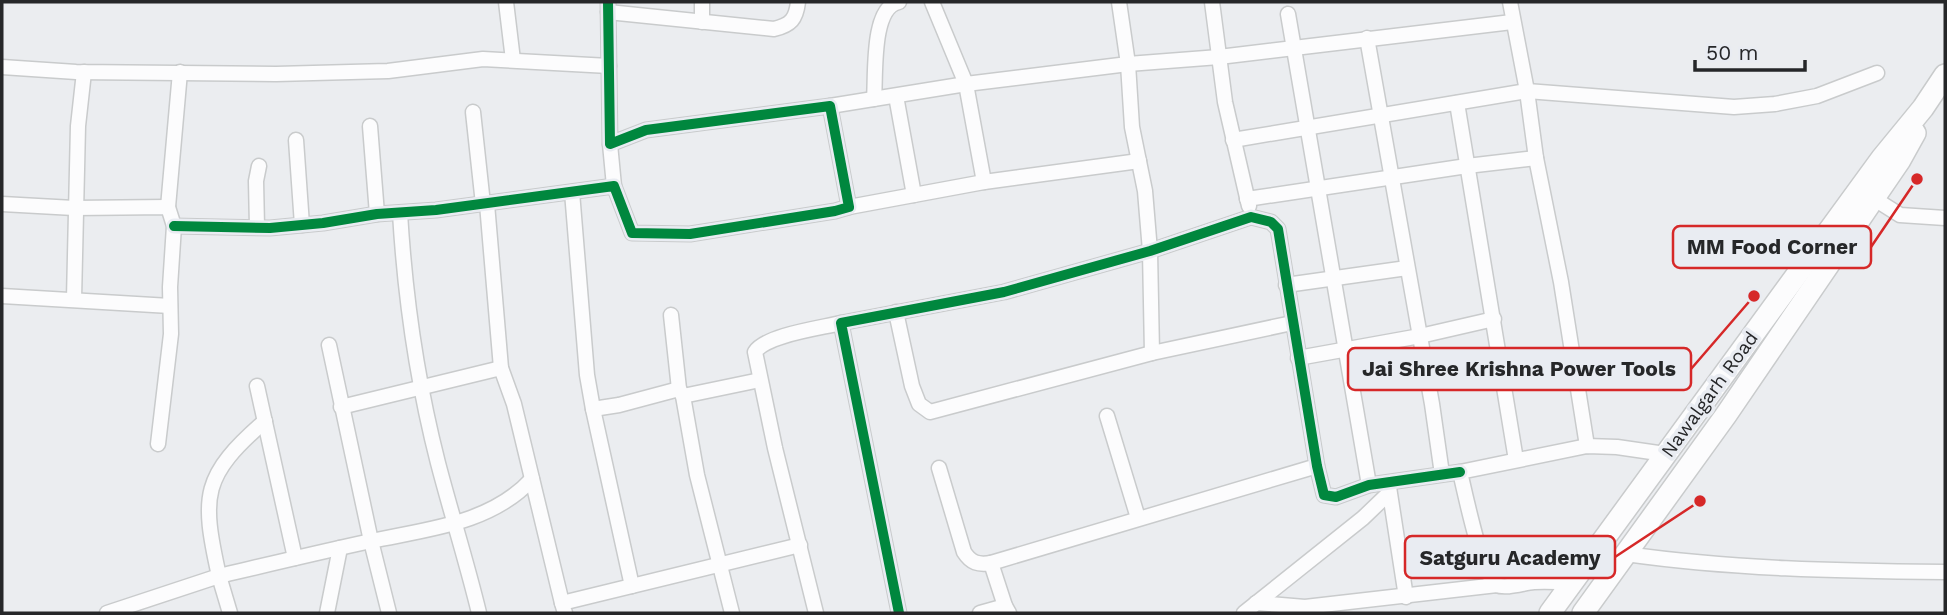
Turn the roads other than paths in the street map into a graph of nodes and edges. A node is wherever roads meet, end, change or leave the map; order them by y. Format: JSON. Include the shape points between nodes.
{"nodes":[{"id":1,"x":506,"y":2,"type":"edge"},
{"id":2,"x":702,"y":2,"type":"edge"},
{"id":3,"x":798,"y":2,"type":"edge"},
{"id":4,"x":899,"y":2,"type":"edge"},
{"id":5,"x":932,"y":2,"type":"edge"},
{"id":6,"x":1119,"y":2,"type":"edge"},
{"id":7,"x":1212,"y":2,"type":"edge"},
{"id":8,"x":1510,"y":2,"type":"edge"},
{"id":9,"x":608,"y":7,"type":"edge"},
{"id":10,"x":1288,"y":14,"type":"dead end"},
{"id":11,"x":702,"y":22,"type":"junction"},
{"id":12,"x":1513,"y":22,"type":"junction"},
{"id":13,"x":1367,"y":38,"type":"junction"},
{"id":14,"x":1294,"y":47,"type":"junction"},
{"id":15,"x":1219,"y":57,"type":"junction"},
{"id":16,"x":513,"y":60,"type":"junction"},
{"id":17,"x":1128,"y":64,"type":"junction"},
{"id":18,"x":610,"y":66,"type":"junction"},
{"id":19,"x":2,"y":67,"type":"edge"},
{"id":20,"x":84,"y":72,"type":"junction"},
{"id":21,"x":180,"y":72,"type":"junction"},
{"id":22,"x":1877,"y":73,"type":"dead end"},
{"id":23,"x":1945,"y":75,"type":"edge"},
{"id":24,"x":966,"y":84,"type":"junction"},
{"id":25,"x":1527,"y":91,"type":"junction"},
{"id":26,"x":896,"y":96,"type":"junction"},
{"id":27,"x":874,"y":99,"type":"junction"},
{"id":28,"x":1457,"y":103,"type":"junction"},
{"id":29,"x":830,"y":106,"type":"junction"},
{"id":30,"x":1923,"y":108,"type":"junction"},
{"id":31,"x":473,"y":112,"type":"dead end"},
{"id":32,"x":1380,"y":116,"type":"junction"},
{"id":33,"x":370,"y":126,"type":"dead end"},
{"id":34,"x":1307,"y":126,"type":"junction"},
{"id":35,"x":1233,"y":139,"type":"junction"},
{"id":36,"x":296,"y":140,"type":"dead end"},
{"id":37,"x":610,"y":144,"type":"junction"},
{"id":38,"x":1536,"y":159,"type":"junction"},
{"id":39,"x":1139,"y":161,"type":"junction"},
{"id":40,"x":259,"y":166,"type":"dead end"},
{"id":41,"x":1467,"y":166,"type":"junction"},
{"id":42,"x":1390,"y":178,"type":"junction"},
{"id":43,"x":984,"y":182,"type":"junction"},
{"id":44,"x":614,"y":186,"type":"junction"},
{"id":45,"x":1317,"y":188,"type":"junction"},
{"id":46,"x":572,"y":192,"type":"junction"},
{"id":47,"x":914,"y":195,"type":"junction"},
{"id":48,"x":1873,"y":198,"type":"junction"},
{"id":49,"x":1247,"y":199,"type":"junction"},
{"id":50,"x":2,"y":204,"type":"edge"},
{"id":51,"x":485,"y":204,"type":"junction"},
{"id":52,"x":168,"y":207,"type":"junction"},
{"id":53,"x":849,"y":207,"type":"junction"},
{"id":54,"x":74,"y":208,"type":"junction"},
{"id":55,"x":400,"y":213,"type":"junction"},
{"id":56,"x":377,"y":214,"type":"junction"},
{"id":57,"x":1251,"y":218,"type":"junction"},
{"id":58,"x":1945,"y":218,"type":"edge"},
{"id":59,"x":302,"y":225,"type":"junction"},
{"id":60,"x":174,"y":226,"type":"junction"},
{"id":61,"x":257,"y":227,"type":"junction"},
{"id":62,"x":1150,"y":251,"type":"junction"},
{"id":63,"x":1407,"y":268,"type":"junction"},
{"id":64,"x":1333,"y":278,"type":"junction"},
{"id":65,"x":1286,"y":285,"type":"junction"},
{"id":66,"x":2,"y":296,"type":"edge"},
{"id":67,"x":74,"y":299,"type":"junction"},
{"id":68,"x":170,"y":306,"type":"junction"},
{"id":69,"x":896,"y":312,"type":"junction"},
{"id":70,"x":671,"y":315,"type":"dead end"},
{"id":71,"x":1494,"y":319,"type":"junction"},
{"id":72,"x":841,"y":323,"type":"junction"},
{"id":73,"x":1292,"y":323,"type":"junction"},
{"id":74,"x":1419,"y":336,"type":"junction"},
{"id":75,"x":329,"y":345,"type":"dead end"},
{"id":76,"x":1345,"y":350,"type":"junction"},
{"id":77,"x":1152,"y":353,"type":"junction"},
{"id":78,"x":1298,"y":358,"type":"junction"},
{"id":79,"x":501,"y":368,"type":"junction"},
{"id":80,"x":760,"y":380,"type":"junction"},
{"id":81,"x":257,"y":386,"type":"dead end"},
{"id":82,"x":421,"y":387,"type":"junction"},
{"id":83,"x":681,"y":393,"type":"junction"},
{"id":84,"x":341,"y":407,"type":"junction"},
{"id":85,"x":593,"y":410,"type":"junction"},
{"id":86,"x":1107,"y":416,"type":"dead end"},
{"id":87,"x":265,"y":421,"type":"junction"},
{"id":88,"x":158,"y":444,"type":"dead end"},
{"id":89,"x":1587,"y":446,"type":"junction"},
{"id":90,"x":1665,"y":454,"type":"junction"},
{"id":91,"x":1516,"y":460,"type":"junction"},
{"id":92,"x":1317,"y":466,"type":"junction"},
{"id":93,"x":939,"y":468,"type":"dead end"},
{"id":94,"x":1460,"y":472,"type":"junction"},
{"id":95,"x":1442,"y":474,"type":"junction"},
{"id":96,"x":532,"y":479,"type":"junction"},
{"id":97,"x":1369,"y":485,"type":"junction"},
{"id":98,"x":1389,"y":488,"type":"junction"},
{"id":99,"x":1139,"y":518,"type":"junction"},
{"id":100,"x":456,"y":523,"type":"junction"},
{"id":101,"x":371,"y":541,"type":"junction"},
{"id":102,"x":800,"y":545,"type":"junction"},
{"id":103,"x":340,"y":548,"type":"junction"},
{"id":104,"x":1626,"y":554,"type":"junction"},
{"id":105,"x":295,"y":558,"type":"junction"},
{"id":106,"x":990,"y":563,"type":"junction"},
{"id":107,"x":720,"y":564,"type":"junction"},
{"id":108,"x":1945,"y":572,"type":"edge"},
{"id":109,"x":219,"y":576,"type":"junction"},
{"id":110,"x":1572,"y":583,"type":"junction"},
{"id":111,"x":1497,"y":585,"type":"junction"},
{"id":112,"x":632,"y":586,"type":"junction"},
{"id":113,"x":1406,"y":597,"type":"junction"},
{"id":114,"x":1256,"y":603,"type":"junction"},
{"id":115,"x":563,"y":608,"type":"edge"},
{"id":116,"x":1007,"y":610,"type":"edge"},
{"id":117,"x":110,"y":613,"type":"edge"},
{"id":118,"x":230,"y":613,"type":"edge"},
{"id":119,"x":327,"y":613,"type":"edge"},
{"id":120,"x":390,"y":613,"type":"edge"},
{"id":121,"x":480,"y":613,"type":"edge"},
{"id":122,"x":732,"y":613,"type":"edge"},
{"id":123,"x":816,"y":613,"type":"edge"},
{"id":124,"x":899,"y":613,"type":"edge"},
{"id":125,"x":980,"y":613,"type":"edge"},
{"id":126,"x":1244,"y":613,"type":"edge"},
{"id":127,"x":1550,"y":613,"type":"edge"},
{"id":128,"x":1583,"y":613,"type":"edge"}],
"edges":[{"from":1,"to":16,"type":"street"},
{"from":2,"to":11,"type":"street"},
{"from":3,"to":11,"type":"street","via":[[794,19],[774,29]]},
{"from":4,"to":27,"type":"street","via":[[892,3],[879,22]]},
{"from":5,"to":24,"type":"street"},
{"from":6,"to":17,"type":"street"},
{"from":7,"to":15,"type":"street"},
{"from":8,"to":12,"type":"street"},
{"from":9,"to":11,"type":"street"},
{"from":9,"to":18,"type":"street"},
{"from":10,"to":14,"type":"street"},
{"from":12,"to":13,"type":"street"},
{"from":12,"to":25,"type":"street"},
{"from":13,"to":14,"type":"street"},
{"from":13,"to":32,"type":"street"},
{"from":14,"to":15,"type":"street"},
{"from":14,"to":34,"type":"street"},
{"from":15,"to":17,"type":"street"},
{"from":15,"to":35,"type":"street"},
{"from":16,"to":18,"type":"street"},
{"from":16,"to":21,"type":"street","via":[[482,59],[388,71]]},
{"from":17,"to":24,"type":"street"},
{"from":17,"to":39,"type":"street"},
{"from":18,"to":37,"type":"street"},
{"from":19,"to":20,"type":"street"},
{"from":20,"to":21,"type":"street"},
{"from":20,"to":54,"type":"street"},
{"from":21,"to":52,"type":"street"},
{"from":22,"to":25,"type":"street","via":[[1817,96],[1734,107]]},
{"from":23,"to":30,"type":"street","name":"Nawalgarh Road"},
{"from":24,"to":26,"type":"street"},
{"from":24,"to":43,"type":"street"},
{"from":25,"to":28,"type":"street"},
{"from":25,"to":38,"type":"street"},
{"from":26,"to":27,"type":"street"},
{"from":26,"to":47,"type":"street"},
{"from":27,"to":29,"type":"street"},
{"from":28,"to":32,"type":"street"},
{"from":28,"to":41,"type":"street"},
{"from":29,"to":37,"type":"street","via":[[646,130]]},
{"from":29,"to":53,"type":"street"},
{"from":30,"to":48,"type":"street","via":[[1911,143]]},
{"from":30,"to":90,"type":"street","name":"Nawalgarh Road"},
{"from":31,"to":51,"type":"street"},
{"from":32,"to":34,"type":"street"},
{"from":32,"to":42,"type":"street"},
{"from":33,"to":56,"type":"street"},
{"from":34,"to":35,"type":"street"},
{"from":34,"to":45,"type":"street"},
{"from":35,"to":49,"type":"street"},
{"from":36,"to":59,"type":"street"},
{"from":37,"to":44,"type":"street"},
{"from":38,"to":41,"type":"street"},
{"from":38,"to":89,"type":"street"},
{"from":39,"to":43,"type":"street"},
{"from":39,"to":62,"type":"street"},
{"from":40,"to":61,"type":"street"},
{"from":41,"to":42,"type":"street"},
{"from":41,"to":71,"type":"street"},
{"from":42,"to":45,"type":"street"},
{"from":42,"to":63,"type":"street"},
{"from":43,"to":47,"type":"street"},
{"from":44,"to":46,"type":"street"},
{"from":44,"to":53,"type":"street","via":[[632,233],[690,234]]},
{"from":45,"to":49,"type":"street"},
{"from":45,"to":64,"type":"street"},
{"from":46,"to":51,"type":"street"},
{"from":46,"to":85,"type":"street"},
{"from":47,"to":53,"type":"street"},
{"from":48,"to":58,"type":"street","via":[[1899,215]]},
{"from":48,"to":104,"type":"street"},
{"from":49,"to":57,"type":"street"},
{"from":50,"to":54,"type":"street"},
{"from":51,"to":55,"type":"street"},
{"from":51,"to":79,"type":"street"},
{"from":52,"to":54,"type":"street"},
{"from":52,"to":60,"type":"street"},
{"from":54,"to":67,"type":"street"},
{"from":55,"to":56,"type":"street"},
{"from":55,"to":82,"type":"street","via":[[404,276]]},
{"from":56,"to":59,"type":"street"},
{"from":57,"to":62,"type":"street"},
{"from":57,"to":65,"type":"street","via":[[1272,222],[1278,229]]},
{"from":59,"to":61,"type":"street"},
{"from":60,"to":61,"type":"street"},
{"from":60,"to":68,"type":"street"},
{"from":62,"to":69,"type":"street","via":[[1004,292]]},
{"from":62,"to":77,"type":"street"},
{"from":63,"to":64,"type":"street"},
{"from":63,"to":74,"type":"street"},
{"from":64,"to":65,"type":"street"},
{"from":64,"to":76,"type":"street"},
{"from":65,"to":73,"type":"street"},
{"from":66,"to":67,"type":"street"},
{"from":67,"to":68,"type":"street"},
{"from":68,"to":88,"type":"street"},
{"from":69,"to":72,"type":"street"},
{"from":69,"to":77,"type":"street","via":[[912,386],[919,404],[930,412]]},
{"from":70,"to":83,"type":"street"},
{"from":71,"to":74,"type":"street"},
{"from":71,"to":91,"type":"street"},
{"from":72,"to":80,"type":"street","via":[[759,346],[755,352]]},
{"from":72,"to":124,"type":"street"},
{"from":73,"to":77,"type":"street"},
{"from":73,"to":78,"type":"street"},
{"from":74,"to":76,"type":"street"},
{"from":74,"to":95,"type":"street"},
{"from":75,"to":84,"type":"street"},
{"from":76,"to":78,"type":"street"},
{"from":76,"to":97,"type":"street"},
{"from":78,"to":92,"type":"street"},
{"from":79,"to":82,"type":"street"},
{"from":79,"to":96,"type":"street"},
{"from":80,"to":83,"type":"street"},
{"from":80,"to":102,"type":"street"},
{"from":81,"to":87,"type":"street"},
{"from":82,"to":84,"type":"street"},
{"from":82,"to":100,"type":"street"},
{"from":83,"to":85,"type":"street"},
{"from":83,"to":107,"type":"street"},
{"from":84,"to":101,"type":"street"},
{"from":85,"to":112,"type":"street"},
{"from":86,"to":99,"type":"street"},
{"from":87,"to":105,"type":"street"},
{"from":87,"to":109,"type":"street","via":[[224,460],[212,483],[209,533]]},
{"from":89,"to":90,"type":"street"},
{"from":89,"to":91,"type":"street"},
{"from":90,"to":110,"type":"street","name":"Nawalgarh Road"},
{"from":91,"to":94,"type":"street"},
{"from":92,"to":97,"type":"street","via":[[1322,491],[1330,498]]},
{"from":92,"to":99,"type":"street"},
{"from":93,"to":106,"type":"street","via":[[964,552],[970,561]]},
{"from":94,"to":95,"type":"street"},
{"from":94,"to":111,"type":"street","via":[[1488,573]]},
{"from":95,"to":98,"type":"street"},
{"from":96,"to":100,"type":"street","via":[[499,506]]},
{"from":96,"to":115,"type":"street"},
{"from":97,"to":98,"type":"street"},
{"from":98,"to":113,"type":"street"},
{"from":98,"to":114,"type":"street","via":[[1363,518]]},
{"from":99,"to":106,"type":"street"},
{"from":100,"to":101,"type":"street"},
{"from":100,"to":121,"type":"street"},
{"from":101,"to":103,"type":"street"},
{"from":101,"to":120,"type":"street"},
{"from":102,"to":107,"type":"street"},
{"from":102,"to":123,"type":"street"},
{"from":103,"to":105,"type":"street"},
{"from":103,"to":119,"type":"street"},
{"from":104,"to":108,"type":"street","via":[[1688,563]]},
{"from":104,"to":128,"type":"street"},
{"from":105,"to":109,"type":"street"},
{"from":106,"to":116,"type":"street"},
{"from":107,"to":112,"type":"street"},
{"from":107,"to":122,"type":"street"},
{"from":109,"to":117,"type":"street"},
{"from":109,"to":118,"type":"street"},
{"from":110,"to":111,"type":"street"},
{"from":110,"to":127,"type":"street","name":"Nawalgarh Road"},
{"from":111,"to":113,"type":"street"},
{"from":112,"to":115,"type":"street"},
{"from":113,"to":114,"type":"street","via":[[1306,607]]},
{"from":114,"to":126,"type":"street"},
{"from":116,"to":125,"type":"street"}]}
